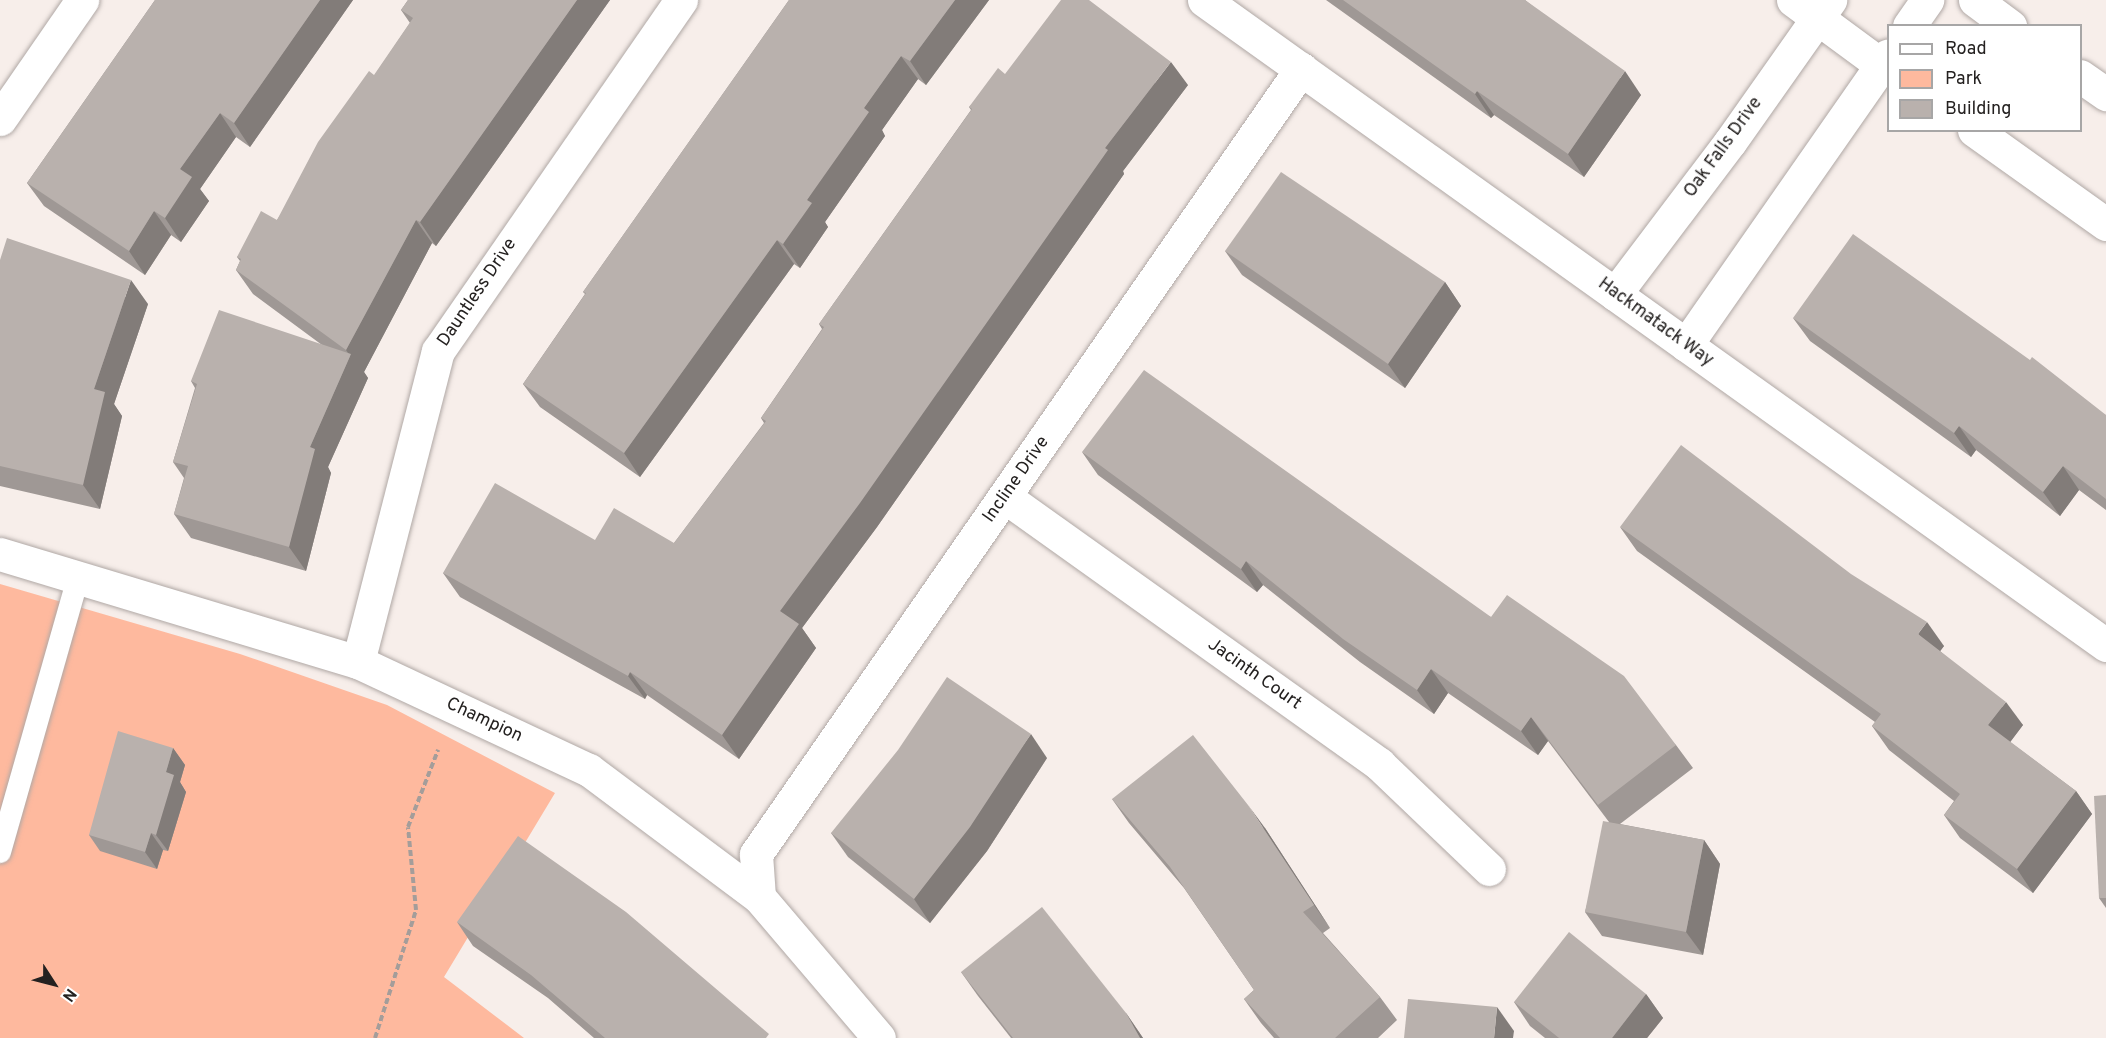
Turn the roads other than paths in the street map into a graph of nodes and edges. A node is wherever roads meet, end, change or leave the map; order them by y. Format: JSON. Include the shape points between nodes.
{"nodes":[{"id":1,"x":82,"y":0,"type":"edge"},
{"id":2,"x":681,"y":0,"type":"edge"},
{"id":3,"x":1204,"y":0,"type":"edge"},
{"id":4,"x":1928,"y":0,"type":"edge"},
{"id":5,"x":1975,"y":0,"type":"edge"},
{"id":6,"x":1813,"y":6,"type":"edge"},
{"id":7,"x":1910,"y":24,"type":"edge"},
{"id":8,"x":2007,"y":24,"type":"edge"},
{"id":9,"x":1886,"y":63,"type":"edge"},
{"id":10,"x":1301,"y":69,"type":"junction"},
{"id":11,"x":2082,"y":77,"type":"edge"},
{"id":12,"x":2106,"y":94,"type":"edge"},
{"id":13,"x":0,"y":119,"type":"edge"},
{"id":14,"x":1977,"y":132,"type":"edge"},
{"id":15,"x":2106,"y":224,"type":"edge"},
{"id":16,"x":1615,"y":294,"type":"junction"},
{"id":17,"x":1686,"y":345,"type":"junction"},
{"id":18,"x":1005,"y":497,"type":"junction"},
{"id":19,"x":0,"y":554,"type":"edge"},
{"id":20,"x":78,"y":578,"type":"junction"},
{"id":21,"x":2106,"y":645,"type":"edge"},
{"id":22,"x":358,"y":662,"type":"junction"},
{"id":23,"x":0,"y":852,"type":"edge"},
{"id":24,"x":1489,"y":869,"type":"dead end"},
{"id":25,"x":759,"y":897,"type":"junction"},
{"id":26,"x":879,"y":1038,"type":"edge"}],
"edges":[{"from":1,"to":13,"type":"street"},
{"from":2,"to":22,"type":"street","name":"Dauntless Drive","via":[[438,351]]},
{"from":3,"to":10,"type":"street","name":"Hackmatack Way"},
{"from":4,"to":7,"type":"street"},
{"from":5,"to":8,"type":"street"},
{"from":6,"to":9,"type":"street"},
{"from":6,"to":16,"type":"street","name":"Oak Falls Drive","via":[[1730,142]]},
{"from":9,"to":17,"type":"street"},
{"from":10,"to":16,"type":"street","name":"Hackmatack Way"},
{"from":10,"to":18,"type":"street","name":"Incline Drive"},
{"from":11,"to":12,"type":"street"},
{"from":14,"to":15,"type":"street"},
{"from":16,"to":17,"type":"street","name":"Hackmatack Way"},
{"from":17,"to":21,"type":"street","name":"Hackmatack Way"},
{"from":18,"to":24,"type":"street","name":"Jacinth Court","via":[[1379,764]]},
{"from":18,"to":25,"type":"street","name":"Incline Drive","via":[[756,854]]},
{"from":19,"to":20,"type":"street","name":"Champion"},
{"from":20,"to":22,"type":"street","name":"Champion"},
{"from":20,"to":23,"type":"lane"},
{"from":22,"to":25,"type":"street","name":"Champion","via":[[589,770]]},
{"from":25,"to":26,"type":"street","name":"Champion"}]}
